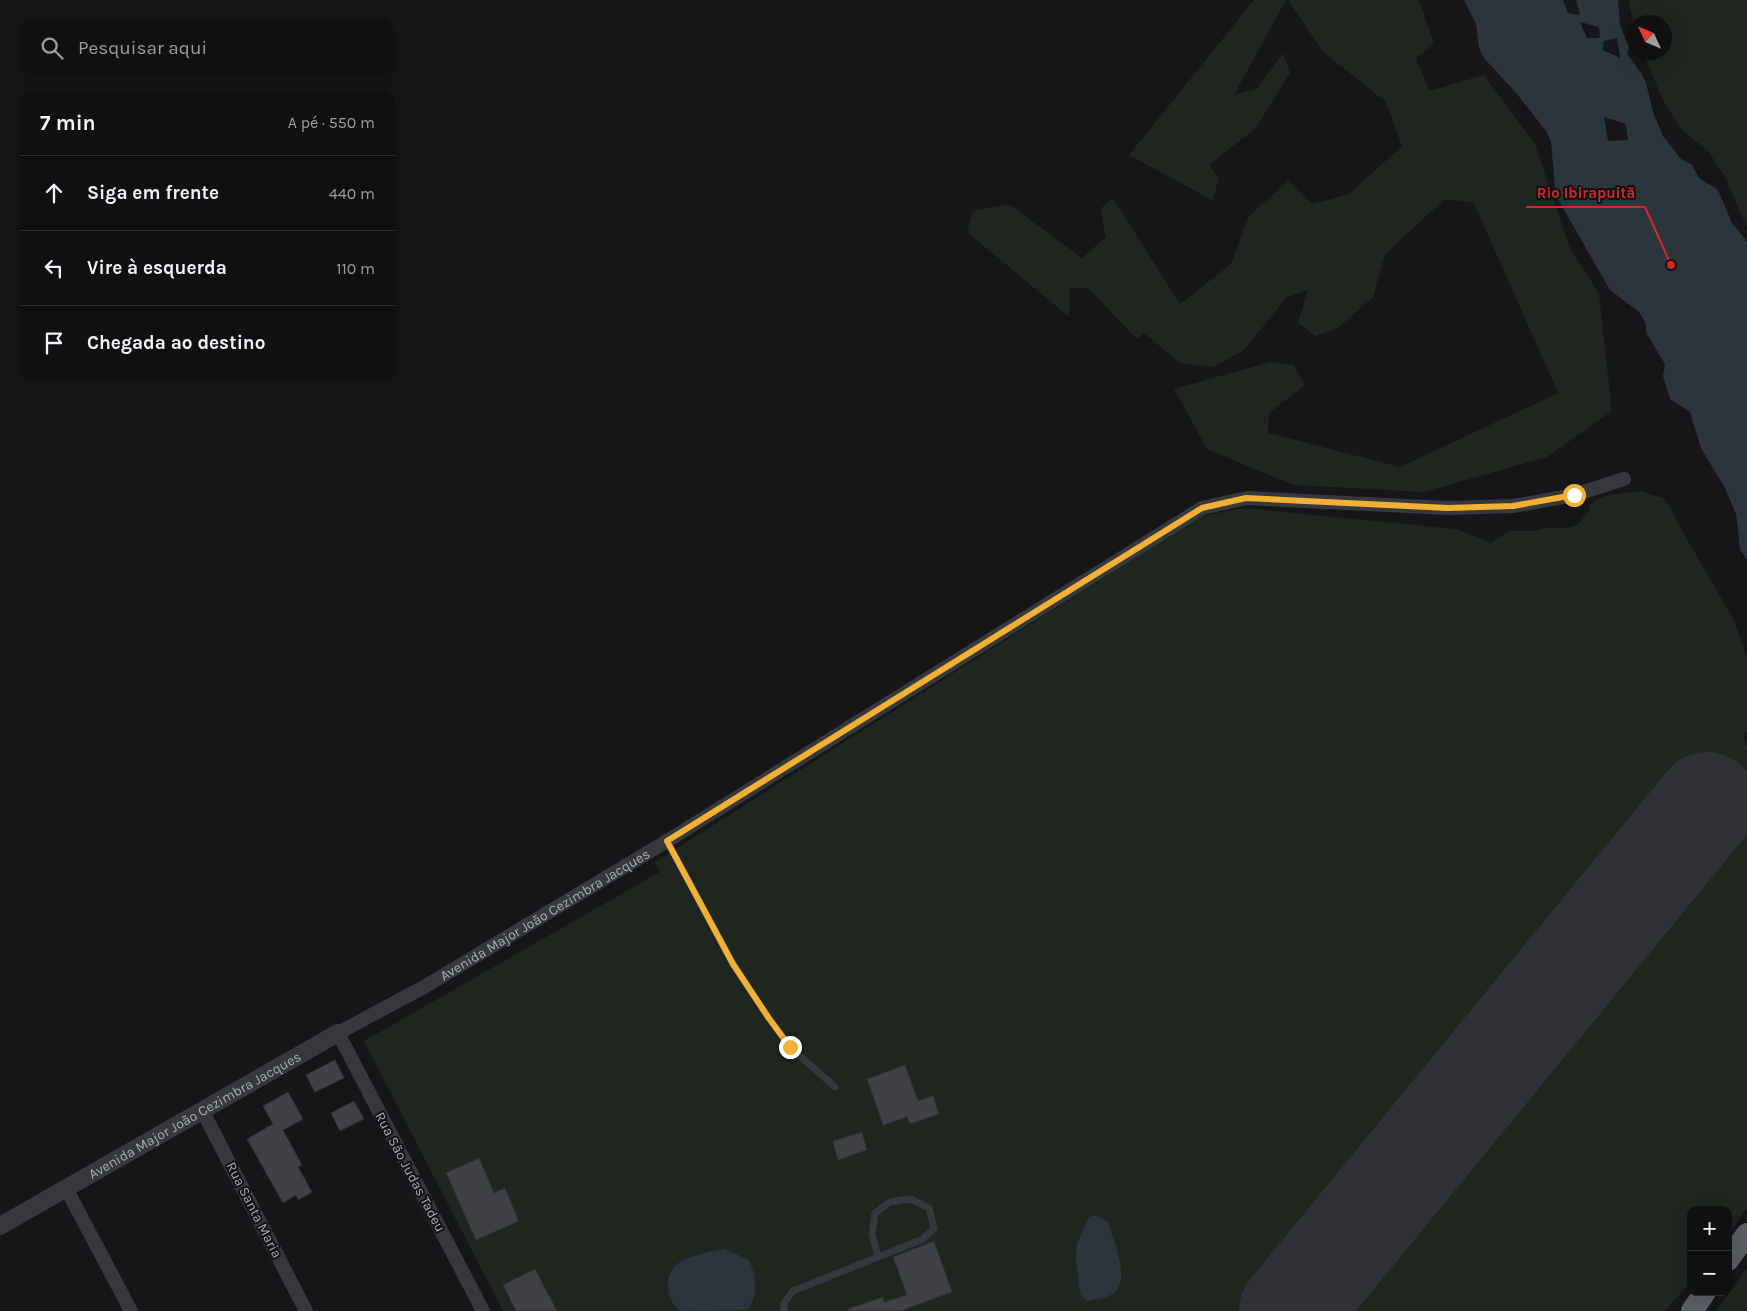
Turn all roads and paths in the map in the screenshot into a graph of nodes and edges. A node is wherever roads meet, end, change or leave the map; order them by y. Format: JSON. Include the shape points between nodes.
{"nodes":[{"id":1,"x":1624,"y":479,"type":"dead end"},
{"id":2,"x":667,"y":841,"type":"junction"},
{"id":3,"x":338,"y":1033,"type":"junction"},
{"id":4,"x":835,"y":1087,"type":"dead end"},
{"id":5,"x":202,"y":1110,"type":"junction"},
{"id":6,"x":66,"y":1188,"type":"junction"},
{"id":7,"x":0,"y":1226,"type":"edge"},
{"id":8,"x":1747,"y":1234,"type":"edge"},
{"id":9,"x":1732,"y":1255,"type":"edge"},
{"id":10,"x":878,"y":1257,"type":"junction"},
{"id":11,"x":1702,"y":1296,"type":"edge"},
{"id":12,"x":131,"y":1311,"type":"edge"},
{"id":13,"x":306,"y":1311,"type":"edge"},
{"id":14,"x":483,"y":1311,"type":"edge"},
{"id":15,"x":784,"y":1311,"type":"edge"},
{"id":16,"x":1692,"y":1311,"type":"edge"}],
"edges":[{"from":1,"to":2,"type":"street","name":"Avenida Major João Cezimbra Jacques","via":[[1574,495],[1513,506],[1448,508],[1246,498],[1202,508]]},
{"from":2,"to":3,"type":"street","name":"Avenida Major João Cezimbra Jacques","via":[[424,987]]},
{"from":2,"to":4,"type":"lane","via":[[733,964],[768,1017],[790,1047]]},
{"from":3,"to":5,"type":"street","name":"Avenida Major João Cezimbra Jacques"},
{"from":3,"to":14,"type":"street","name":"Rua São Judas Tadeu"},
{"from":5,"to":6,"type":"street","name":"Avenida Major João Cezimbra Jacques"},
{"from":5,"to":13,"type":"street","name":"Rua Santa Maria"},
{"from":6,"to":7,"type":"street","name":"Avenida Major João Cezimbra Jacques"},
{"from":6,"to":12,"type":"street"},
{"from":8,"to":9,"type":"highway"},
{"from":10,"to":10,"type":"lane","via":[[923,1239],[934,1229],[929,1208],[910,1199],[890,1202],[874,1214],[872,1234]]},
{"from":10,"to":15,"type":"lane","via":[[793,1291],[784,1303]]},
{"from":11,"to":16,"type":"highway"}]}
